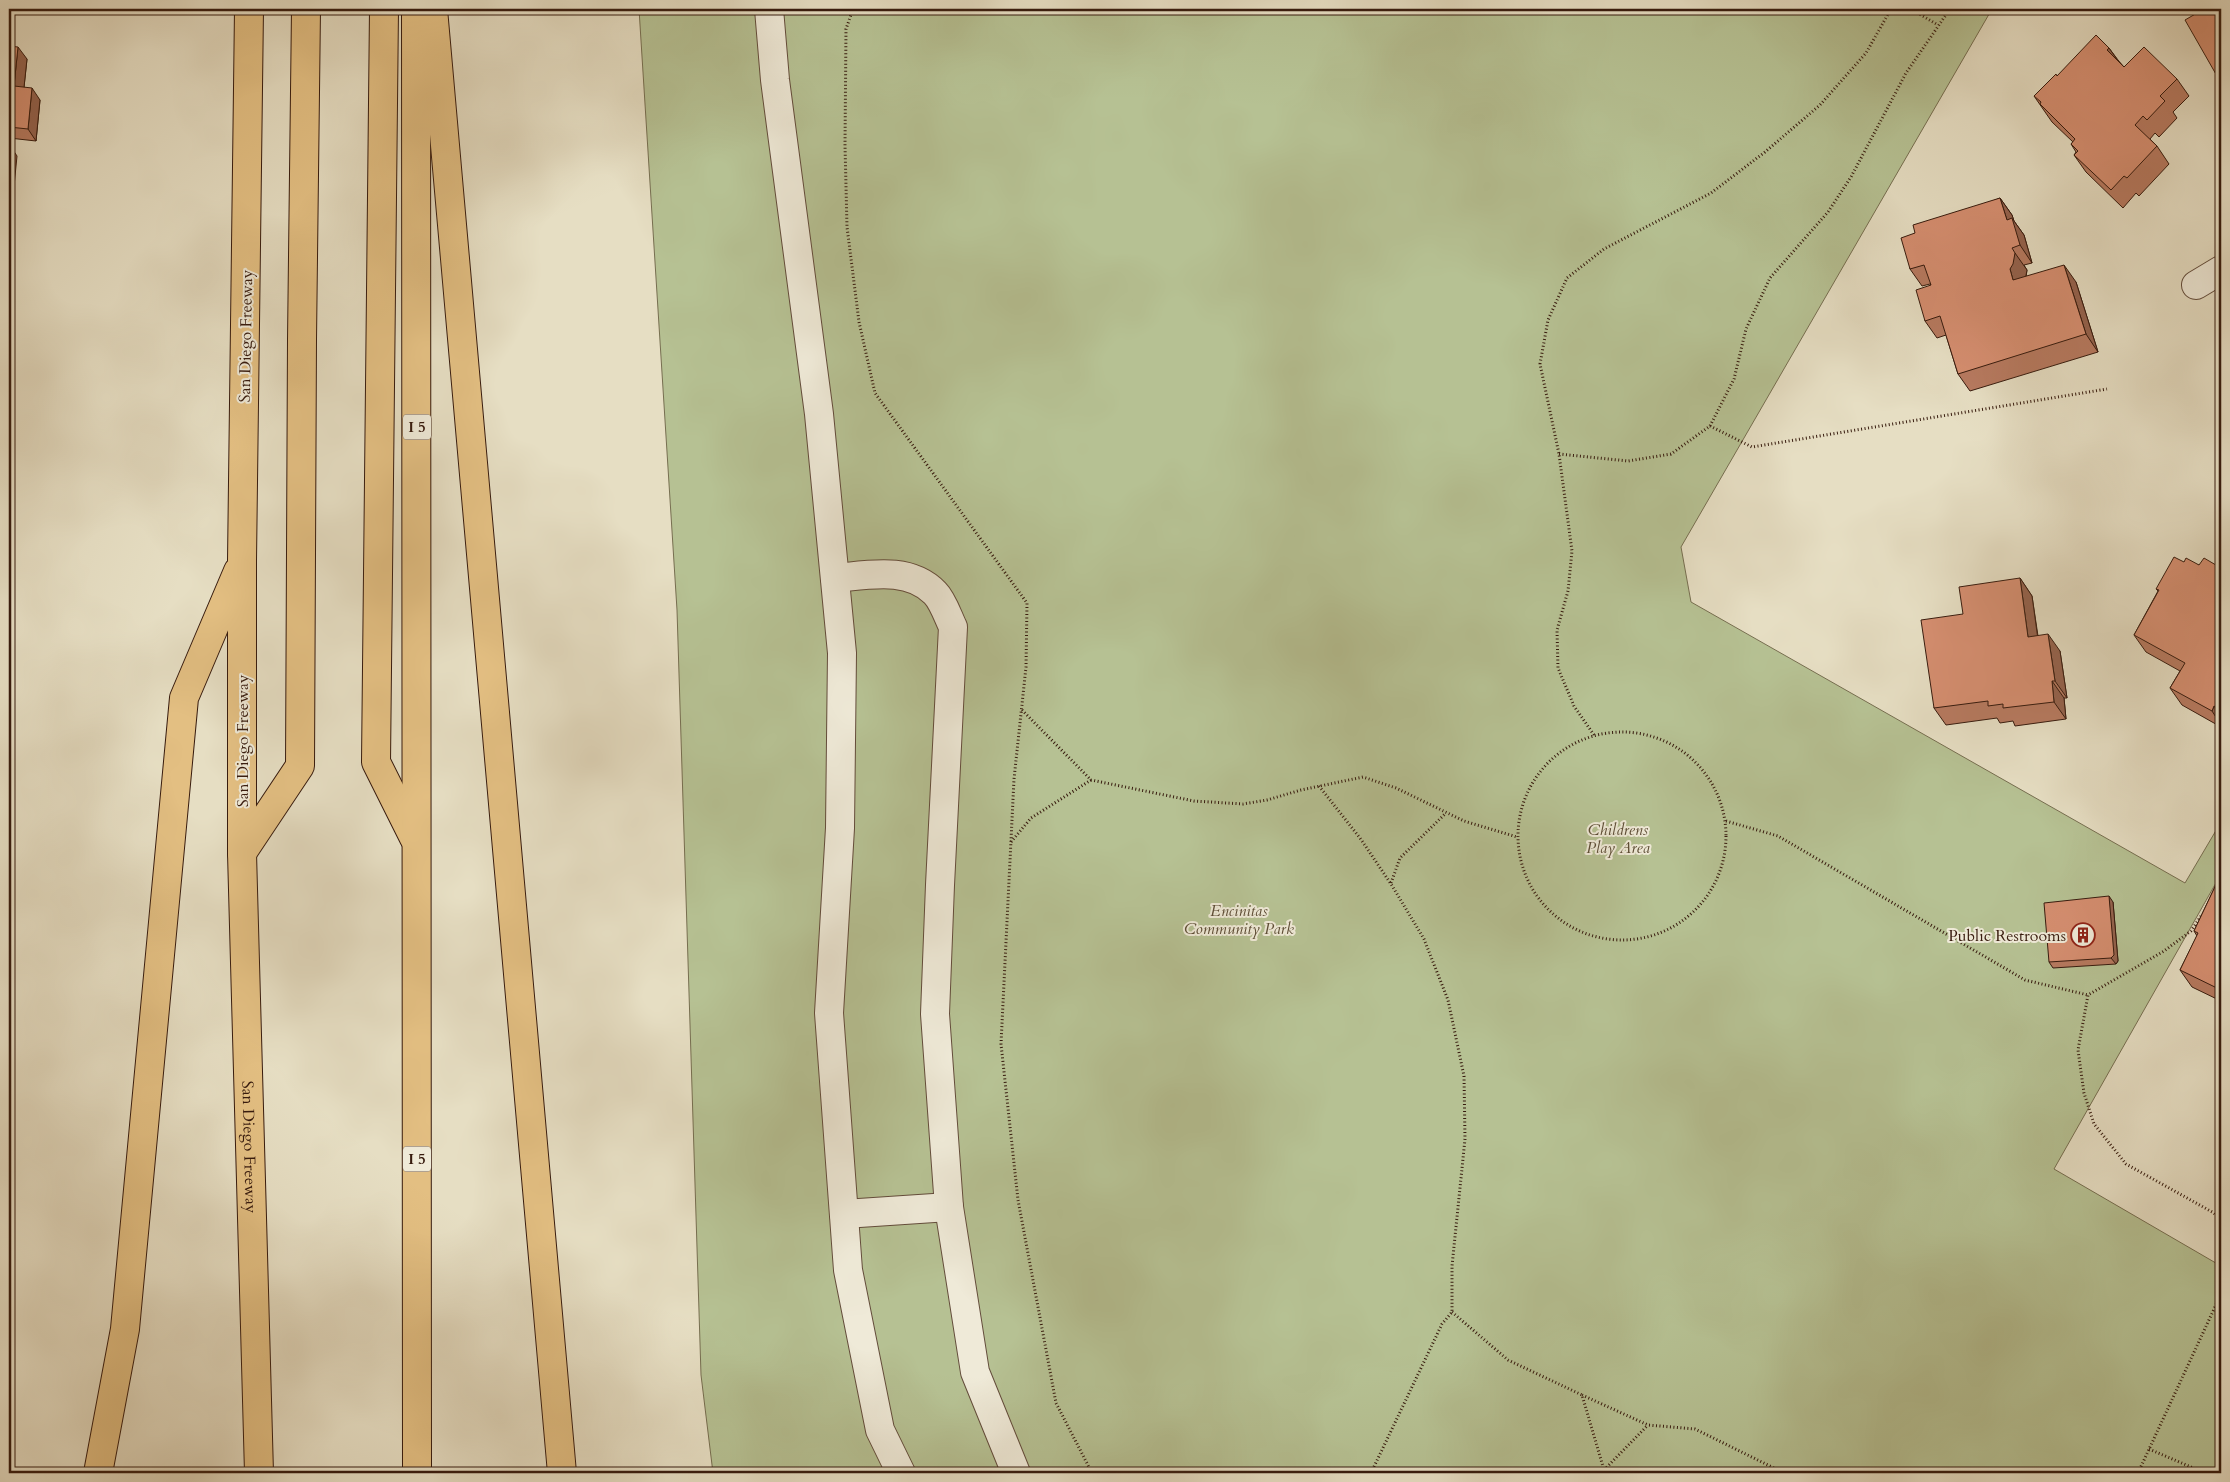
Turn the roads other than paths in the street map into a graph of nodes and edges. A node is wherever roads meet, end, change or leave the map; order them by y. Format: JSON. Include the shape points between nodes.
{"nodes":[{"id":1,"x":249,"y":9,"type":"edge"},
{"id":2,"x":306,"y":9,"type":"edge"},
{"id":3,"x":384,"y":9,"type":"edge"},
{"id":4,"x":416,"y":9,"type":"edge"},
{"id":5,"x":433,"y":9,"type":"edge"},
{"id":6,"x":769,"y":9,"type":"edge"},
{"id":7,"x":2221,"y":270,"type":"edge"},
{"id":8,"x":2196,"y":285,"type":"dead end"},
{"id":9,"x":242,"y":561,"type":"junction"},
{"id":10,"x":835,"y":578,"type":"junction"},
{"id":11,"x":417,"y":844,"type":"junction"},
{"id":12,"x":242,"y":854,"type":"junction"},
{"id":13,"x":949,"y":1207,"type":"junction"},
{"id":14,"x":844,"y":1214,"type":"junction"},
{"id":15,"x":98,"y":1473,"type":"edge"},
{"id":16,"x":259,"y":1473,"type":"edge"},
{"id":17,"x":417,"y":1473,"type":"edge"},
{"id":18,"x":562,"y":1473,"type":"edge"},
{"id":19,"x":900,"y":1473,"type":"edge"},
{"id":20,"x":1016,"y":1473,"type":"edge"}],
"edges":[{"from":1,"to":9,"type":"highway","name":"San Diego Freeway"},
{"from":2,"to":12,"type":"highway","via":[[300,766]]},
{"from":3,"to":11,"type":"highway","via":[[376,762]]},
{"from":4,"to":11,"type":"highway","number":"I 5"},
{"from":5,"to":18,"type":"highway"},
{"from":6,"to":10,"type":"street","via":[[775,80],[820,414]]},
{"from":7,"to":8,"type":"street"},
{"from":9,"to":12,"type":"highway","name":"San Diego Freeway"},
{"from":9,"to":15,"type":"highway","via":[[184,698],[125,1329]]},
{"from":10,"to":13,"type":"street","via":[[885,574],[916,578],[936,594],[953,628],[936,1014]]},
{"from":10,"to":14,"type":"street","via":[[842,653],[840,828],[829,1013]]},
{"from":11,"to":17,"type":"highway","number":"I 5"},
{"from":12,"to":16,"type":"highway","name":"San Diego Freeway"},
{"from":13,"to":14,"type":"street"},
{"from":13,"to":20,"type":"street","via":[[975,1372]]},
{"from":14,"to":19,"type":"street","via":[[848,1270],[880,1430]]}]}
